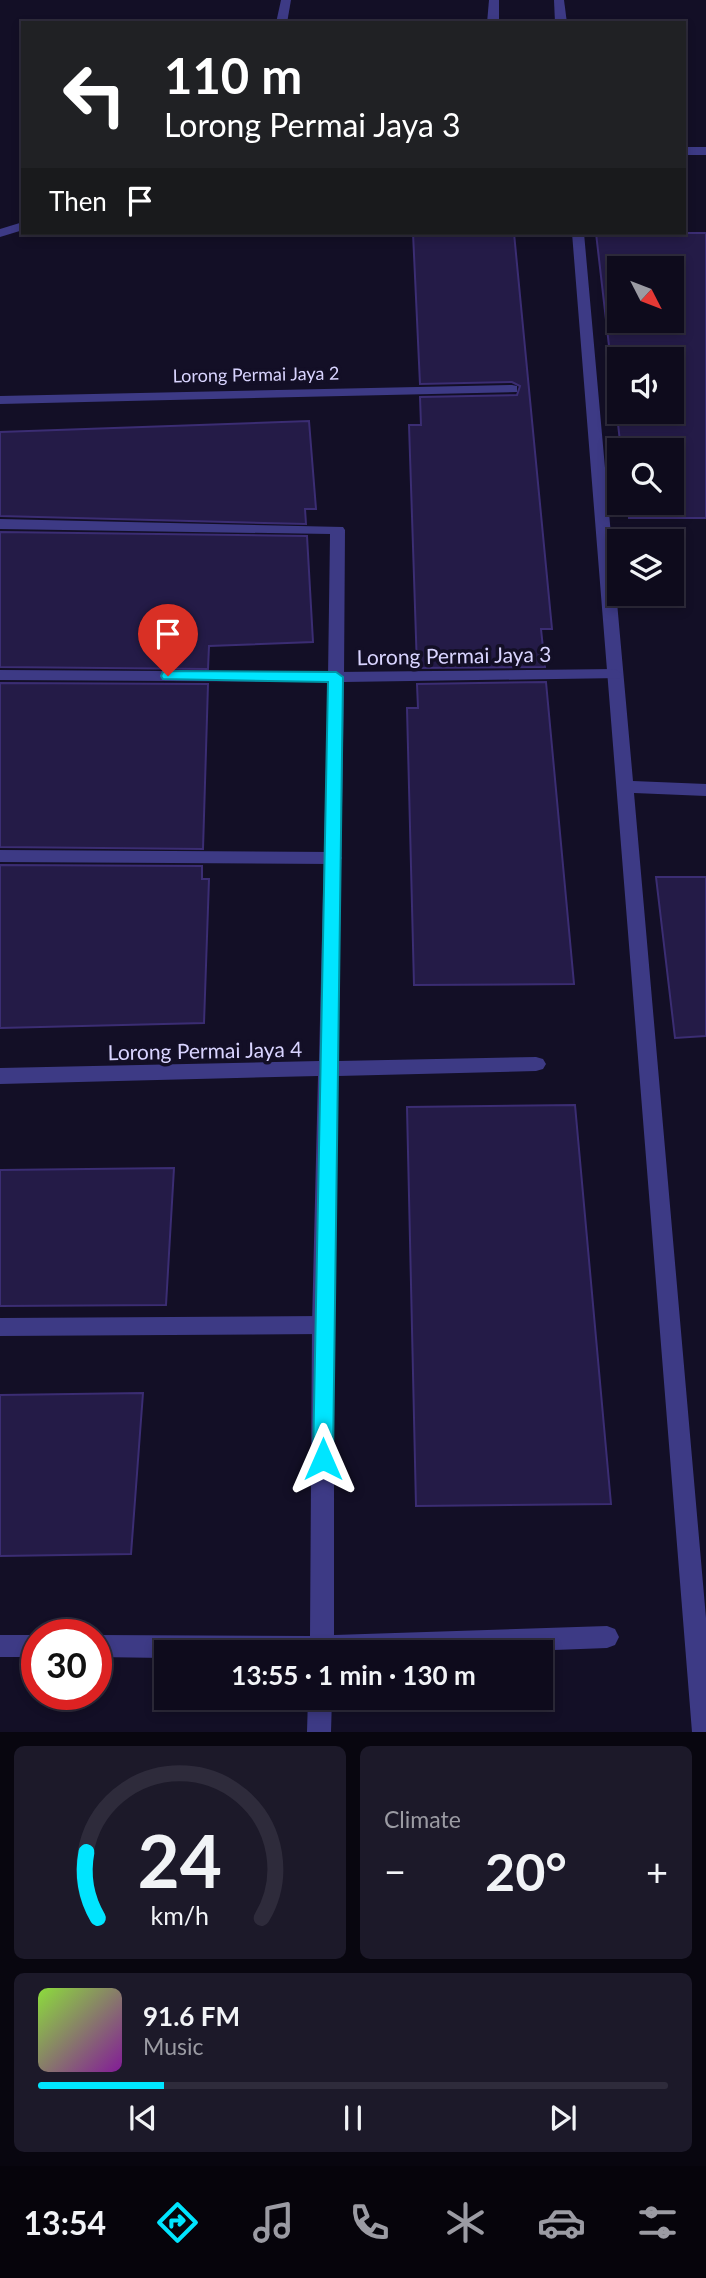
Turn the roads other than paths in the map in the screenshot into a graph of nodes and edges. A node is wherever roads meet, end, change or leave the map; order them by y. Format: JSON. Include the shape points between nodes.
{"nodes":[{"id":1,"x":286,"y":0,"type":"edge"},
{"id":2,"x":494,"y":0,"type":"edge"},
{"id":3,"x":559,"y":0,"type":"edge"},
{"id":4,"x":282,"y":21,"type":"edge"},
{"id":5,"x":493,"y":21,"type":"edge"},
{"id":6,"x":561,"y":21,"type":"edge"},
{"id":7,"x":686,"y":151,"type":"edge"},
{"id":8,"x":706,"y":151,"type":"edge"},
{"id":9,"x":21,"y":227,"type":"edge"},
{"id":10,"x":0,"y":233,"type":"edge"},
{"id":11,"x":578,"y":235,"type":"edge"},
{"id":12,"x":512,"y":389,"type":"dead end"},
{"id":13,"x":0,"y":400,"type":"edge"},
{"id":14,"x":0,"y":524,"type":"edge"},
{"id":15,"x":615,"y":674,"type":"junction"},
{"id":16,"x":0,"y":675,"type":"edge"},
{"id":17,"x":336,"y":677,"type":"junction"},
{"id":18,"x":625,"y":787,"type":"junction"},
{"id":19,"x":706,"y":790,"type":"edge"},
{"id":20,"x":0,"y":856,"type":"edge"},
{"id":21,"x":334,"y":858,"type":"junction"},
{"id":22,"x":536,"y":1064,"type":"dead end"},
{"id":23,"x":330,"y":1071,"type":"junction"},
{"id":24,"x":0,"y":1076,"type":"edge"},
{"id":25,"x":323,"y":1325,"type":"junction"},
{"id":26,"x":0,"y":1327,"type":"edge"},
{"id":27,"x":607,"y":1637,"type":"dead end"},
{"id":28,"x":321,"y":1640,"type":"edge"},
{"id":29,"x":536,"y":1640,"type":"edge"},
{"id":30,"x":0,"y":1646,"type":"edge"},
{"id":31,"x":21,"y":1646,"type":"edge"},
{"id":32,"x":112,"y":1646,"type":"edge"},
{"id":33,"x":154,"y":1647,"type":"edge"},
{"id":34,"x":320,"y":1710,"type":"edge"},
{"id":35,"x":319,"y":1732,"type":"edge"},
{"id":36,"x":704,"y":1732,"type":"edge"}],
"edges":[{"from":1,"to":4,"type":"street"},
{"from":2,"to":5,"type":"street"},
{"from":3,"to":6,"type":"street"},
{"from":7,"to":8,"type":"street"},
{"from":9,"to":10,"type":"street"},
{"from":11,"to":15,"type":"street"},
{"from":12,"to":13,"type":"street","name":"Lorong Permai Jaya 2"},
{"from":14,"to":17,"type":"street","via":[[338,530]]},
{"from":15,"to":17,"type":"street","name":"Lorong Permai Jaya 3"},
{"from":15,"to":18,"type":"street"},
{"from":16,"to":17,"type":"street","name":"Lorong Permai Jaya 3"},
{"from":17,"to":21,"type":"street"},
{"from":18,"to":19,"type":"street"},
{"from":18,"to":36,"type":"street"},
{"from":20,"to":21,"type":"street"},
{"from":21,"to":23,"type":"street"},
{"from":22,"to":23,"type":"street","name":"Lorong Permai Jaya 4"},
{"from":23,"to":24,"type":"street","name":"Lorong Permai Jaya 4"},
{"from":23,"to":25,"type":"street"},
{"from":25,"to":26,"type":"street"},
{"from":25,"to":28,"type":"street"},
{"from":27,"to":29,"type":"street"},
{"from":30,"to":31,"type":"street"},
{"from":32,"to":33,"type":"street"},
{"from":34,"to":35,"type":"street"}]}
